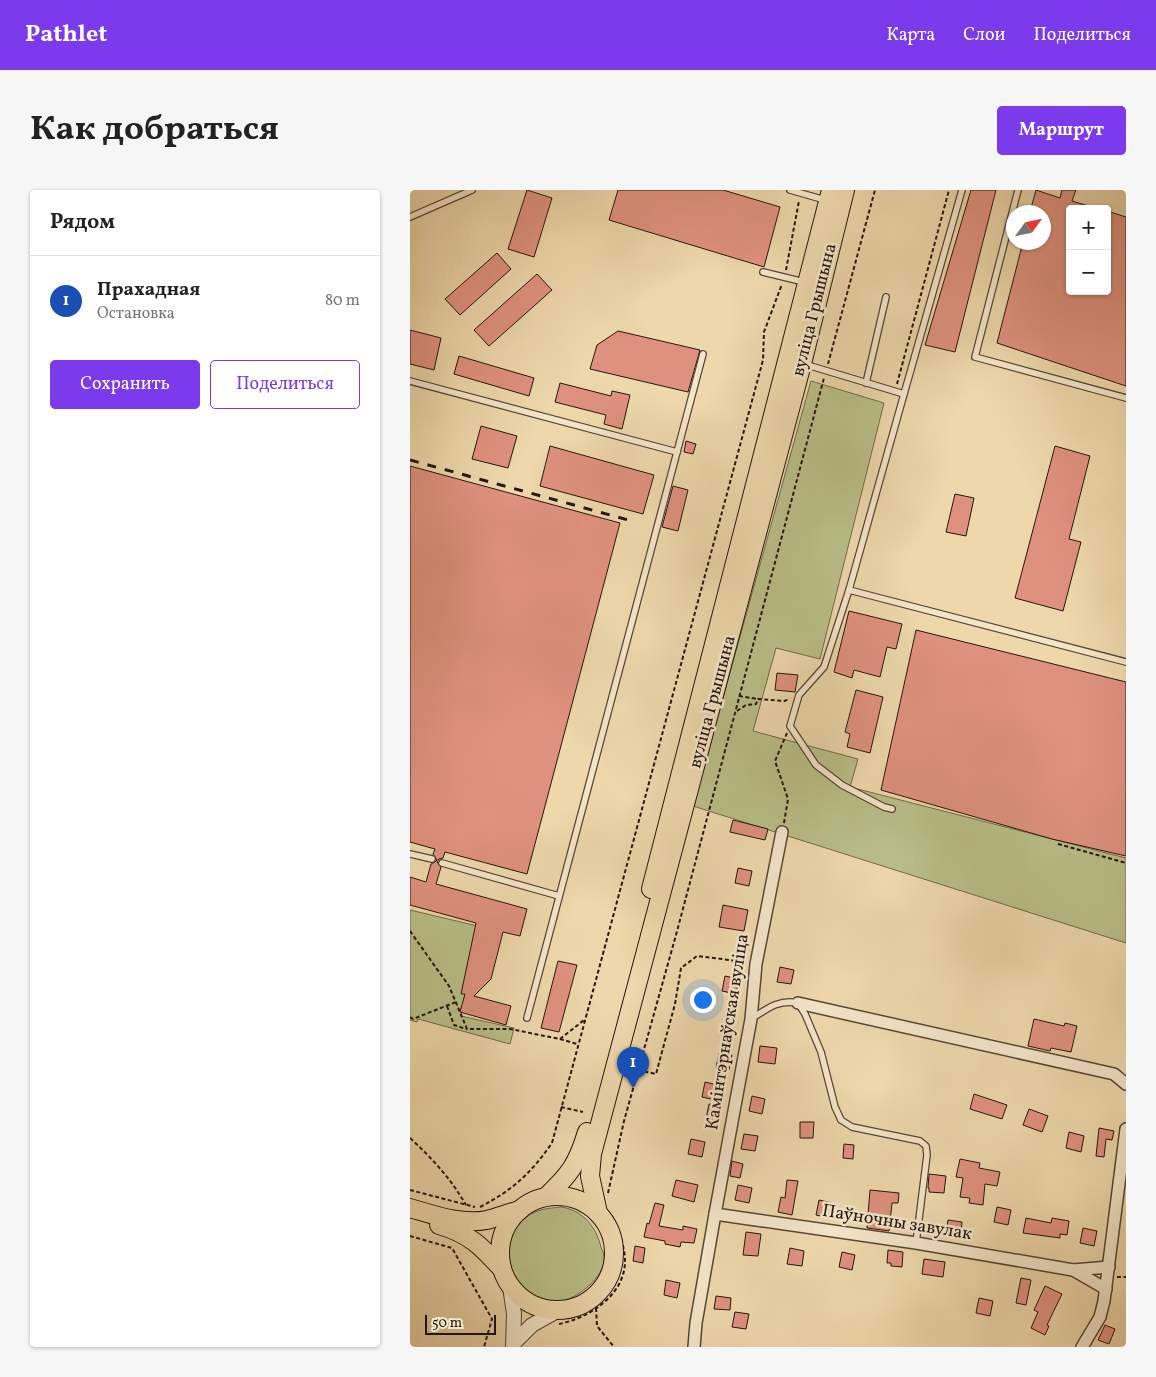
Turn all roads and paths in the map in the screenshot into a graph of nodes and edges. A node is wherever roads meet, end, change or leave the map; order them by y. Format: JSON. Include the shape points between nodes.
{"nodes":[{"id":1,"x":472,"y":190,"type":"edge"},
{"id":2,"x":790,"y":190,"type":"edge"},
{"id":3,"x":875,"y":190,"type":"edge"},
{"id":4,"x":949,"y":190,"type":"edge"},
{"id":5,"x":962,"y":190,"type":"edge"},
{"id":6,"x":1018,"y":190,"type":"edge"},
{"id":7,"x":801,"y":193,"type":"junction"},
{"id":8,"x":837,"y":196,"type":"edge"},
{"id":9,"x":410,"y":216,"type":"edge"},
{"id":10,"x":762,"y":272,"type":"dead end"},
{"id":11,"x":784,"y":277,"type":"junction"},
{"id":12,"x":814,"y":285,"type":"junction"},
{"id":13,"x":886,"y":297,"type":"dead end"},
{"id":14,"x":703,"y":354,"type":"dead end"},
{"id":15,"x":794,"y":362,"type":"junction"},
{"id":16,"x":826,"y":372,"type":"junction"},
{"id":17,"x":410,"y":381,"type":"edge"},
{"id":18,"x":866,"y":383,"type":"junction"},
{"id":19,"x":895,"y":391,"type":"junction"},
{"id":20,"x":904,"y":394,"type":"junction"},
{"id":21,"x":1126,"y":398,"type":"edge"},
{"id":22,"x":677,"y":452,"type":"junction"},
{"id":23,"x":848,"y":590,"type":"junction"},
{"id":24,"x":1126,"y":662,"type":"edge"},
{"id":25,"x":799,"y":695,"type":"junction"},
{"id":26,"x":740,"y":696,"type":"junction"},
{"id":27,"x":758,"y":699,"type":"junction"},
{"id":28,"x":736,"y":712,"type":"junction"},
{"id":29,"x":790,"y":726,"type":"junction"},
{"id":30,"x":892,"y":809,"type":"dead end"},
{"id":31,"x":782,"y":832,"type":"joint"},
{"id":32,"x":1058,"y":844,"type":"dead end"},
{"id":33,"x":410,"y":854,"type":"edge"},
{"id":34,"x":432,"y":860,"type":"dead end"},
{"id":35,"x":442,"y":863,"type":"dead end"},
{"id":36,"x":1126,"y":863,"type":"edge"},
{"id":37,"x":559,"y":896,"type":"junction"},
{"id":38,"x":410,"y":931,"type":"edge"},
{"id":39,"x":756,"y":964,"type":"junction"},
{"id":40,"x":456,"y":1002,"type":"junction"},
{"id":41,"x":798,"y":1003,"type":"junction"},
{"id":42,"x":447,"y":1006,"type":"junction"},
{"id":43,"x":410,"y":1017,"type":"edge"},
{"id":44,"x":527,"y":1018,"type":"dead end"},
{"id":45,"x":751,"y":1019,"type":"junction"},
{"id":46,"x":584,"y":1020,"type":"junction"},
{"id":47,"x":467,"y":1029,"type":"junction"},
{"id":48,"x":560,"y":1038,"type":"junction"},
{"id":49,"x":577,"y":1044,"type":"junction"},
{"id":50,"x":638,"y":1070,"type":"junction"},
{"id":51,"x":1126,"y":1084,"type":"edge"},
{"id":52,"x":561,"y":1107,"type":"junction"},
{"id":53,"x":583,"y":1112,"type":"dead end"},
{"id":54,"x":618,"y":1120,"type":"dead end"},
{"id":55,"x":624,"y":1121,"type":"junction"},
{"id":56,"x":1126,"y":1129,"type":"edge"},
{"id":57,"x":410,"y":1138,"type":"edge"},
{"id":58,"x":410,"y":1190,"type":"edge"},
{"id":59,"x":608,"y":1194,"type":"dead end"},
{"id":60,"x":546,"y":1197,"type":"junction"},
{"id":61,"x":467,"y":1206,"type":"junction"},
{"id":62,"x":410,"y":1208,"type":"edge"},
{"id":63,"x":520,"y":1210,"type":"junction"},
{"id":64,"x":604,"y":1212,"type":"junction"},
{"id":65,"x":715,"y":1214,"type":"junction"},
{"id":66,"x":410,"y":1217,"type":"edge"},
{"id":67,"x":410,"y":1236,"type":"edge"},
{"id":68,"x":916,"y":1243,"type":"junction"},
{"id":69,"x":502,"y":1269,"type":"junction"},
{"id":70,"x":1073,"y":1270,"type":"junction"},
{"id":71,"x":1108,"y":1271,"type":"junction"},
{"id":72,"x":510,"y":1286,"type":"junction"},
{"id":73,"x":1106,"y":1289,"type":"junction"},
{"id":74,"x":596,"y":1308,"type":"junction"},
{"id":75,"x":557,"y":1317,"type":"junction"},
{"id":76,"x":514,"y":1345,"type":"edge"},
{"id":77,"x":484,"y":1347,"type":"edge"},
{"id":78,"x":614,"y":1347,"type":"edge"},
{"id":79,"x":694,"y":1347,"type":"edge"},
{"id":80,"x":1082,"y":1347,"type":"edge"}],
"edges":[{"from":1,"to":9,"type":"lane"},
{"from":2,"to":7,"type":"lane"},
{"from":3,"to":16,"type":"path"},
{"from":4,"to":19,"type":"path"},
{"from":5,"to":20,"type":"lane"},
{"from":6,"to":21,"type":"lane","via":[[975,357]]},
{"from":7,"to":8,"type":"lane"},
{"from":7,"to":11,"type":"path"},
{"from":8,"to":12,"type":"main road","name":"вуліца Грышына"},
{"from":10,"to":11,"type":"lane"},
{"from":11,"to":12,"type":"lane"},
{"from":11,"to":46,"type":"path","via":[[764,332],[763,360]]},
{"from":12,"to":15,"type":"main road","name":"вуліца Грышына"},
{"from":13,"to":18,"type":"lane"},
{"from":14,"to":22,"type":"lane"},
{"from":15,"to":16,"type":"lane"},
{"from":15,"to":60,"type":"main road","name":"вуліца Грышына","via":[[582,1150],[572,1169]]},
{"from":15,"to":64,"type":"main road","name":"вуліца Грышына","via":[[592,1154],[590,1176]]},
{"from":16,"to":18,"type":"lane"},
{"from":16,"to":26,"type":"path"},
{"from":17,"to":22,"type":"lane"},
{"from":18,"to":19,"type":"lane"},
{"from":19,"to":20,"type":"lane"},
{"from":20,"to":23,"type":"lane"},
{"from":22,"to":37,"type":"lane"},
{"from":23,"to":24,"type":"lane"},
{"from":23,"to":25,"type":"lane","via":[[824,667]]},
{"from":25,"to":27,"type":"path","via":[[784,701]]},
{"from":25,"to":29,"type":"lane"},
{"from":26,"to":27,"type":"path"},
{"from":26,"to":28,"type":"path"},
{"from":27,"to":28,"type":"path","via":[[756,704],[746,705]]},
{"from":28,"to":50,"type":"path"},
{"from":29,"to":30,"type":"lane","via":[[816,765],[842,785]]},
{"from":29,"to":31,"type":"path","via":[[775,761],[788,799]]},
{"from":31,"to":39,"type":"street","name":"Камінтэрнаўская вуліца"},
{"from":32,"to":36,"type":"path"},
{"from":33,"to":34,"type":"lane"},
{"from":35,"to":37,"type":"lane"},
{"from":37,"to":44,"type":"lane"},
{"from":38,"to":40,"type":"path","via":[[449,986]]},
{"from":39,"to":45,"type":"street","name":"Камінтэрнаўская вуліца"},
{"from":39,"to":50,"type":"path","via":[[697,956],[681,968],[656,1074]]},
{"from":40,"to":42,"type":"path"},
{"from":40,"to":47,"type":"path"},
{"from":41,"to":45,"type":"lane","via":[[780,1002]]},
{"from":41,"to":51,"type":"street","via":[[1114,1074]]},
{"from":41,"to":68,"type":"lane","via":[[821,1052],[841,1120],[852,1127],[920,1141],[926,1146]]},
{"from":42,"to":43,"type":"path","via":[[413,1019]]},
{"from":42,"to":47,"type":"path","via":[[454,1025]]},
{"from":45,"to":65,"type":"street","name":"Камінтэрнаўская вуліца"},
{"from":46,"to":48,"type":"path"},
{"from":46,"to":49,"type":"path"},
{"from":47,"to":48,"type":"path","via":[[510,1029]]},
{"from":48,"to":49,"type":"path"},
{"from":49,"to":52,"type":"path"},
{"from":50,"to":55,"type":"path"},
{"from":52,"to":53,"type":"path"},
{"from":52,"to":61,"type":"path","via":[[552,1143],[524,1179],[480,1207]]},
{"from":54,"to":55,"type":"path"},
{"from":55,"to":59,"type":"path"},
{"from":56,"to":71,"type":"street"},
{"from":57,"to":61,"type":"path","via":[[427,1153]]},
{"from":58,"to":61,"type":"path"},
{"from":60,"to":63,"type":"main road"},
{"from":60,"to":64,"type":"main road","via":[[574,1199]]},
{"from":62,"to":63,"type":"main road","via":[[460,1221],[485,1220]]},
{"from":63,"to":69,"type":"main road","via":[[508,1224],[501,1241]]},
{"from":64,"to":74,"type":"path","via":[[617,1228],[625,1260],[623,1277],[610,1297]]},
{"from":64,"to":75,"type":"main road","via":[[614,1256],[606,1283],[594,1297]]},
{"from":65,"to":68,"type":"street","name":"Паўночны завулак"},
{"from":65,"to":79,"type":"street","name":"Камінтэрнаўская вуліца"},
{"from":66,"to":69,"type":"main road","via":[[456,1230],[478,1243]]},
{"from":67,"to":77,"type":"path","via":[[452,1248],[492,1319]]},
{"from":68,"to":70,"type":"street","name":"Паўночны завулак"},
{"from":69,"to":72,"type":"main road"},
{"from":70,"to":71,"type":"street","name":"Паўночны завулак"},
{"from":70,"to":73,"type":"street","name":"Паўночны завулак"},
{"from":71,"to":73,"type":"street"},
{"from":72,"to":75,"type":"main road","via":[[516,1294],[550,1310]]},
{"from":72,"to":76,"type":"street"},
{"from":73,"to":80,"type":"street","via":[[1100,1317]]},
{"from":74,"to":75,"type":"path","via":[[565,1322]]},
{"from":74,"to":78,"type":"path","via":[[597,1326]]},
{"from":75,"to":76,"type":"street","via":[[532,1325]]}]}
